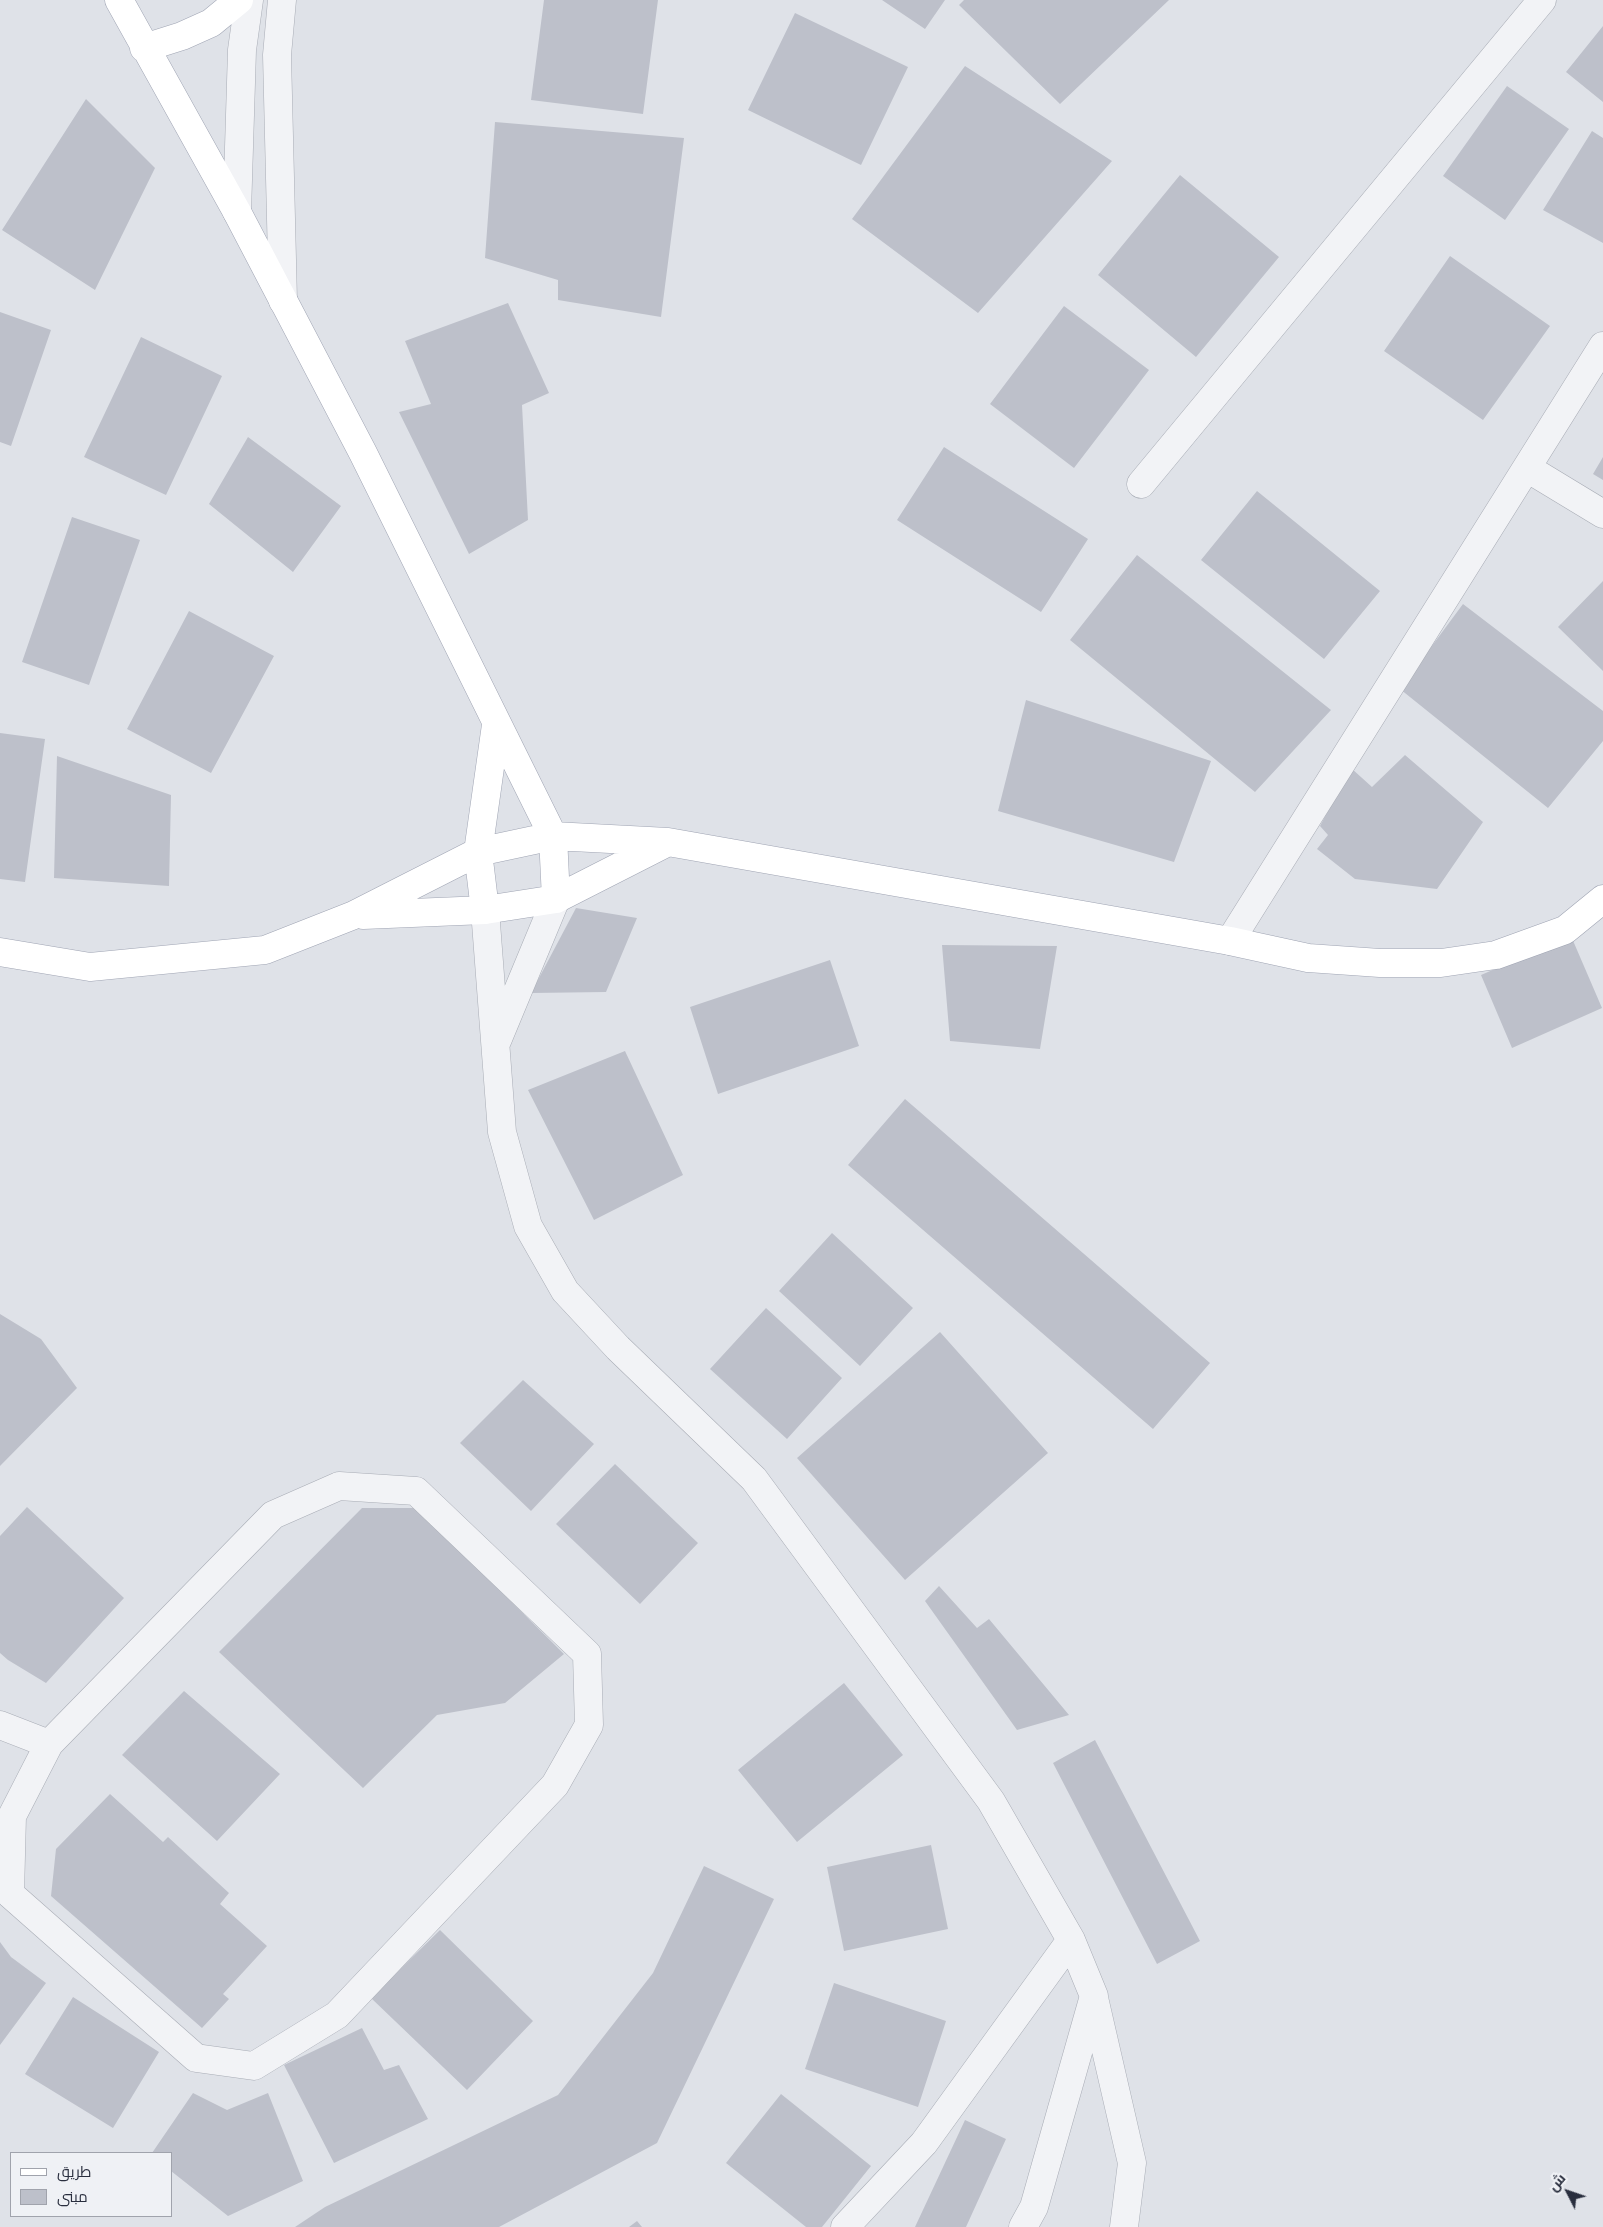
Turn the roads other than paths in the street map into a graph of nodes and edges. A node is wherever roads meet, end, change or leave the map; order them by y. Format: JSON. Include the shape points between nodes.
{"nodes":[{"id":1,"x":119,"y":0,"type":"edge"},
{"id":2,"x":239,"y":0,"type":"edge"},
{"id":3,"x":249,"y":0,"type":"edge"},
{"id":4,"x":282,"y":0,"type":"edge"},
{"id":5,"x":1542,"y":0,"type":"edge"},
{"id":6,"x":144,"y":48,"type":"junction"},
{"id":7,"x":237,"y":212,"type":"junction"},
{"id":8,"x":283,"y":301,"type":"junction"},
{"id":9,"x":1603,"y":346,"type":"edge"},
{"id":10,"x":1527,"y":468,"type":"junction"},
{"id":11,"x":1141,"y":484,"type":"dead end"},
{"id":12,"x":1603,"y":514,"type":"edge"},
{"id":13,"x":496,"y":725,"type":"junction"},
{"id":14,"x":552,"y":836,"type":"junction"},
{"id":15,"x":668,"y":842,"type":"junction"},
{"id":16,"x":478,"y":852,"type":"junction"},
{"id":17,"x":556,"y":899,"type":"junction"},
{"id":18,"x":1603,"y":899,"type":"edge"},
{"id":19,"x":485,"y":910,"type":"junction"},
{"id":20,"x":354,"y":915,"type":"junction"},
{"id":21,"x":1230,"y":941,"type":"junction"},
{"id":22,"x":0,"y":952,"type":"edge"},
{"id":23,"x":494,"y":1047,"type":"junction"},
{"id":24,"x":0,"y":1725,"type":"edge"},
{"id":25,"x":49,"y":1744,"type":"junction"},
{"id":26,"x":1072,"y":1940,"type":"junction"},
{"id":27,"x":1094,"y":1996,"type":"junction"},
{"id":28,"x":844,"y":2227,"type":"edge"},
{"id":29,"x":1023,"y":2227,"type":"edge"},
{"id":30,"x":1124,"y":2227,"type":"edge"}],
"edges":[{"from":1,"to":6,"type":"main road"},
{"from":2,"to":6,"type":"main road","via":[[211,23]]},
{"from":3,"to":7,"type":"street","via":[[242,50]]},
{"from":4,"to":8,"type":"street","via":[[277,55]]},
{"from":5,"to":11,"type":"street"},
{"from":6,"to":7,"type":"main road"},
{"from":7,"to":8,"type":"main road"},
{"from":8,"to":13,"type":"main road","via":[[363,454]]},
{"from":9,"to":10,"type":"street"},
{"from":10,"to":12,"type":"street"},
{"from":10,"to":21,"type":"street"},
{"from":13,"to":14,"type":"main road"},
{"from":13,"to":16,"type":"main road"},
{"from":14,"to":15,"type":"main road"},
{"from":14,"to":16,"type":"main road"},
{"from":14,"to":17,"type":"main road"},
{"from":15,"to":17,"type":"main road"},
{"from":15,"to":21,"type":"main road"},
{"from":16,"to":19,"type":"main road"},
{"from":16,"to":20,"type":"main road"},
{"from":17,"to":19,"type":"main road"},
{"from":17,"to":23,"type":"street"},
{"from":18,"to":21,"type":"main road","via":[[1566,930],[1496,955],[1441,964],[1380,964],[1308,958]]},
{"from":19,"to":20,"type":"main road"},
{"from":19,"to":23,"type":"street"},
{"from":20,"to":22,"type":"main road","via":[[266,950],[90,967]]},
{"from":23,"to":26,"type":"street","via":[[502,1132],[528,1226],[565,1291],[618,1348],[754,1479],[991,1801]]},
{"from":24,"to":25,"type":"street"},
{"from":25,"to":25,"type":"street","via":[[273,1515],[339,1486],[416,1491],[587,1654],[589,1725],[555,1785],[337,2015],[254,2066],[196,2058],[10,1894],[12,1816]]},
{"from":26,"to":27,"type":"street"},
{"from":26,"to":28,"type":"street","via":[[924,2143]]},
{"from":27,"to":29,"type":"street","via":[[1034,2207]]},
{"from":27,"to":30,"type":"street","via":[[1132,2163]]}]}
